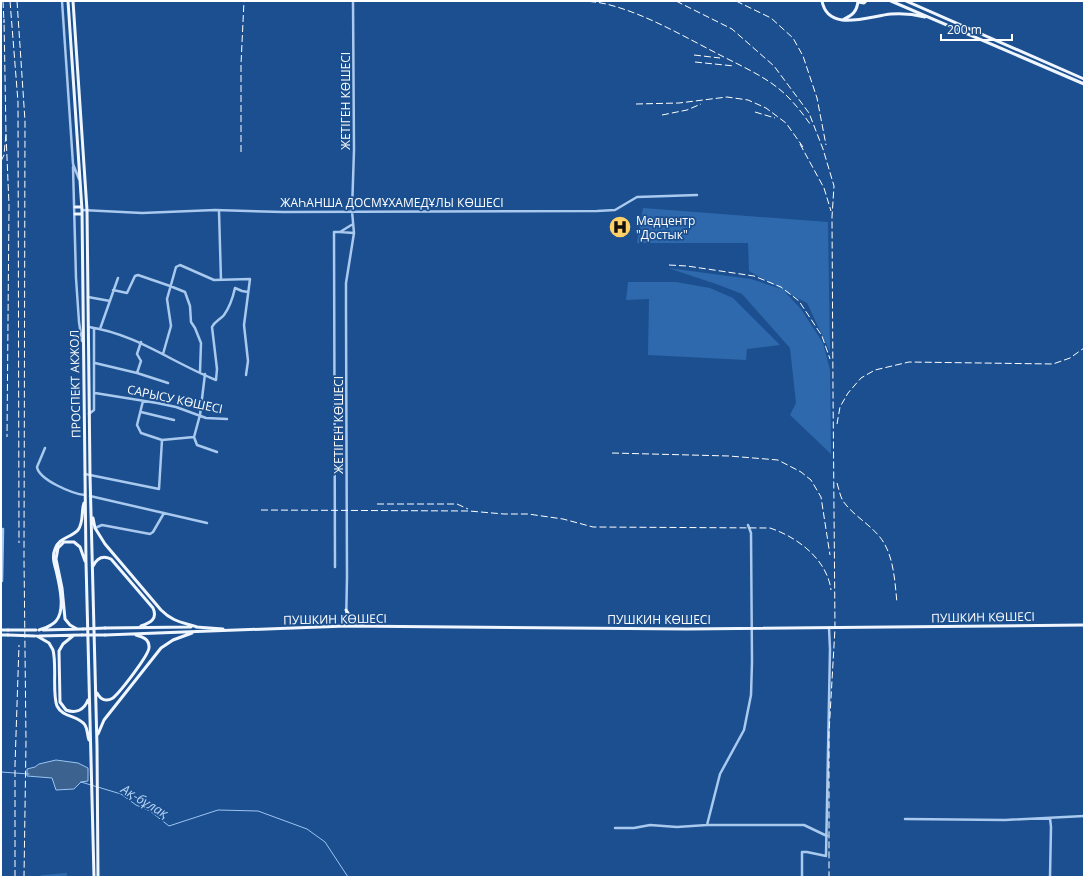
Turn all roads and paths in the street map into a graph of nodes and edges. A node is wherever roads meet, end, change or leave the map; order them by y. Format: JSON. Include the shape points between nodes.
{"nodes":[{"id":1,"x":62,"y":1,"type":"edge"},
{"id":2,"x":68,"y":1,"type":"edge"},
{"id":3,"x":73,"y":1,"type":"edge"},
{"id":4,"x":353,"y":1,"type":"edge"},
{"id":5,"x":822,"y":1,"type":"edge"},
{"id":6,"x":866,"y":1,"type":"edge"},
{"id":7,"x":891,"y":1,"type":"edge"},
{"id":8,"x":906,"y":1,"type":"edge"},
{"id":9,"x":858,"y":2,"type":"edge"},
{"id":10,"x":934,"y":19,"type":"junction"},
{"id":11,"x":843,"y":20,"type":"junction"},
{"id":12,"x":77,"y":67,"type":"junction"},
{"id":13,"x":72,"y":68,"type":"junction"},
{"id":14,"x":1084,"y":79,"type":"edge"},
{"id":15,"x":1084,"y":84,"type":"edge"},
{"id":16,"x":73,"y":164,"type":"junction"},
{"id":17,"x":80,"y":183,"type":"junction"},
{"id":18,"x":697,"y":195,"type":"dead end"},
{"id":19,"x":75,"y":207,"type":"junction"},
{"id":20,"x":82,"y":210,"type":"junction"},
{"id":21,"x":87,"y":210,"type":"junction"},
{"id":22,"x":219,"y":210,"type":"junction"},
{"id":23,"x":352,"y":211,"type":"junction"},
{"id":24,"x":75,"y":214,"type":"junction"},
{"id":25,"x":353,"y":224,"type":"junction"},
{"id":26,"x":340,"y":232,"type":"junction"},
{"id":27,"x":354,"y":234,"type":"junction"},
{"id":28,"x":118,"y":278,"type":"dead end"},
{"id":29,"x":221,"y":280,"type":"junction"},
{"id":30,"x":236,"y":280,"type":"junction"},
{"id":31,"x":170,"y":286,"type":"junction"},
{"id":32,"x":235,"y":288,"type":"junction"},
{"id":33,"x":113,"y":290,"type":"junction"},
{"id":34,"x":248,"y":292,"type":"junction"},
{"id":35,"x":88,"y":297,"type":"junction"},
{"id":36,"x":110,"y":301,"type":"junction"},
{"id":37,"x":89,"y":328,"type":"junction"},
{"id":38,"x":94,"y":328,"type":"junction"},
{"id":39,"x":100,"y":329,"type":"junction"},
{"id":40,"x":141,"y":342,"type":"junction"},
{"id":41,"x":83,"y":344,"type":"junction"},
{"id":42,"x":163,"y":354,"type":"junction"},
{"id":43,"x":94,"y":363,"type":"junction"},
{"id":44,"x":200,"y":372,"type":"junction"},
{"id":45,"x":137,"y":373,"type":"junction"},
{"id":46,"x":205,"y":374,"type":"junction"},
{"id":47,"x":246,"y":375,"type":"dead end"},
{"id":48,"x":168,"y":383,"type":"dead end"},
{"id":49,"x":95,"y":393,"type":"junction"},
{"id":50,"x":143,"y":401,"type":"junction"},
{"id":51,"x":141,"y":412,"type":"junction"},
{"id":52,"x":89,"y":414,"type":"junction"},
{"id":53,"x":200,"y":415,"type":"junction"},
{"id":54,"x":227,"y":419,"type":"dead end"},
{"id":55,"x":174,"y":420,"type":"dead end"},
{"id":56,"x":194,"y":437,"type":"junction"},
{"id":57,"x":162,"y":440,"type":"junction"},
{"id":58,"x":45,"y":448,"type":"dead end"},
{"id":59,"x":217,"y":452,"type":"dead end"},
{"id":60,"x":85,"y":474,"type":"junction"},
{"id":61,"x":90,"y":475,"type":"junction"},
{"id":62,"x":85,"y":495,"type":"junction"},
{"id":63,"x":90,"y":496,"type":"junction"},
{"id":64,"x":85,"y":501,"type":"junction"},
{"id":65,"x":91,"y":510,"type":"junction"},
{"id":66,"x":164,"y":513,"type":"junction"},
{"id":67,"x":207,"y":523,"type":"dead end"},
{"id":68,"x":748,"y":525,"type":"dead end"},
{"id":69,"x":95,"y":528,"type":"junction"},
{"id":70,"x":1,"y":529,"type":"edge"},
{"id":71,"x":86,"y":562,"type":"junction"},
{"id":72,"x":334,"y":567,"type":"dead end"},
{"id":73,"x":92,"y":570,"type":"junction"},
{"id":74,"x":1,"y":581,"type":"edge"},
{"id":75,"x":346,"y":610,"type":"junction"},
{"id":76,"x":1084,"y":625,"type":"edge"},
{"id":77,"x":346,"y":626,"type":"junction"},
{"id":78,"x":137,"y":627,"type":"junction"},
{"id":79,"x":197,"y":627,"type":"junction"},
{"id":80,"x":366,"y":627,"type":"junction"},
{"id":81,"x":751,"y":628,"type":"junction"},
{"id":82,"x":829,"y":628,"type":"junction"},
{"id":83,"x":77,"y":629,"type":"junction"},
{"id":84,"x":1,"y":630,"type":"edge"},
{"id":85,"x":38,"y":630,"type":"junction"},
{"id":86,"x":235,"y":630,"type":"junction"},
{"id":87,"x":196,"y":632,"type":"junction"},
{"id":88,"x":133,"y":634,"type":"junction"},
{"id":89,"x":1,"y":635,"type":"edge"},
{"id":90,"x":74,"y":635,"type":"junction"},
{"id":91,"x":36,"y":636,"type":"junction"},
{"id":92,"x":89,"y":692,"type":"junction"},
{"id":93,"x":96,"y":692,"type":"junction"},
{"id":94,"x":90,"y":744,"type":"junction"},
{"id":95,"x":97,"y":746,"type":"junction"},
{"id":96,"x":1084,"y":816,"type":"edge"},
{"id":97,"x":1050,"y":818,"type":"junction"},
{"id":98,"x":905,"y":819,"type":"dead end"},
{"id":99,"x":707,"y":825,"type":"junction"},
{"id":100,"x":616,"y":828,"type":"dead end"},
{"id":101,"x":826,"y":836,"type":"junction"},
{"id":102,"x":94,"y":877,"type":"edge"},
{"id":103,"x":98,"y":877,"type":"edge"},
{"id":104,"x":802,"y":877,"type":"edge"},
{"id":105,"x":1050,"y":877,"type":"edge"}],
"edges":[{"from":1,"to":16,"type":"street"},
{"from":2,"to":13,"type":"main road","name":"ПРОСПЕКТ АКЖОЛ"},
{"from":3,"to":12,"type":"main road","name":"ПРОСПЕКТ АКЖОЛ"},
{"from":4,"to":23,"type":"street","name":"ЖЕТІГЕН КӨШЕСІ"},
{"from":5,"to":11,"type":"main road","via":[[830,17]]},
{"from":6,"to":9,"type":"main road"},
{"from":7,"to":10,"type":"main road"},
{"from":8,"to":14,"type":"main road"},
{"from":9,"to":11,"type":"main road","via":[[855,13]]},
{"from":10,"to":11,"type":"main road","via":[[902,13]]},
{"from":10,"to":15,"type":"main road"},
{"from":12,"to":13,"type":"main road"},
{"from":12,"to":21,"type":"main road","name":"ПРОСПЕКТ АКЖОЛ"},
{"from":13,"to":17,"type":"main road","name":"ПРОСПЕКТ АКЖОЛ"},
{"from":16,"to":17,"type":"street"},
{"from":16,"to":19,"type":"street"},
{"from":17,"to":20,"type":"main road","name":"ПРОСПЕКТ АКЖОЛ"},
{"from":18,"to":23,"type":"street","name":"ЖАҺАНША ДОСМҰХАМЕДҰЛЫ КӨШЕСІ","via":[[637,196],[615,210],[597,211]]},
{"from":19,"to":20,"type":"main road"},
{"from":19,"to":24,"type":"street"},
{"from":20,"to":21,"type":"street","name":"ЖАҺАНША ДОСМҰХАМЕДҰЛЫ КӨШЕСІ"},
{"from":20,"to":24,"type":"main road"},
{"from":20,"to":41,"type":"main road","name":"ПРОСПЕКТ АКЖОЛ"},
{"from":21,"to":22,"type":"street","name":"ЖАҺАНША ДОСМҰХАМЕДҰЛЫ КӨШЕСІ","via":[[142,213]]},
{"from":21,"to":35,"type":"main road","name":"ПРОСПЕКТ АКЖОЛ"},
{"from":22,"to":23,"type":"street","name":"ЖАҺАНША ДОСМҰХАМЕДҰЛЫ КӨШЕСІ"},
{"from":22,"to":29,"type":"street"},
{"from":23,"to":25,"type":"street","name":"ЖЕТІГЕН КӨШЕСІ"},
{"from":24,"to":41,"type":"street","via":[[79,314]]},
{"from":25,"to":26,"type":"street"},
{"from":25,"to":27,"type":"street","name":"ЖЕТІГЕН КӨШЕСІ"},
{"from":26,"to":27,"type":"street"},
{"from":26,"to":72,"type":"street","via":[[334,232]]},
{"from":27,"to":75,"type":"street","name":"ЖЕТІГЕН КӨШЕСІ","via":[[346,283]]},
{"from":28,"to":33,"type":"street"},
{"from":29,"to":30,"type":"street"},
{"from":29,"to":31,"type":"street","via":[[214,280],[178,265]]},
{"from":30,"to":32,"type":"street"},
{"from":30,"to":34,"type":"street","via":[[250,279]]},
{"from":31,"to":33,"type":"street","via":[[138,275],[127,292]]},
{"from":31,"to":42,"type":"street","via":[[167,303],[171,323]]},
{"from":31,"to":44,"type":"street","via":[[185,292],[190,306],[191,322],[201,343]]},
{"from":32,"to":34,"type":"street"},
{"from":32,"to":46,"type":"street","via":[[225,314],[215,321],[212,327],[216,380]]},
{"from":33,"to":36,"type":"street"},
{"from":34,"to":47,"type":"street","via":[[244,325],[248,361]]},
{"from":35,"to":36,"type":"street"},
{"from":35,"to":37,"type":"main road","name":"ПРОСПЕКТ АКЖОЛ"},
{"from":36,"to":39,"type":"street"},
{"from":37,"to":38,"type":"street"},
{"from":37,"to":52,"type":"main road","name":"ПРОСПЕКТ АКЖОЛ"},
{"from":38,"to":39,"type":"street"},
{"from":38,"to":43,"type":"street"},
{"from":39,"to":40,"type":"street"},
{"from":40,"to":42,"type":"street"},
{"from":40,"to":45,"type":"street","via":[[137,354],[141,361]]},
{"from":41,"to":60,"type":"main road","name":"ПРОСПЕКТ АКЖОЛ"},
{"from":42,"to":44,"type":"street"},
{"from":43,"to":45,"type":"street"},
{"from":43,"to":49,"type":"street"},
{"from":44,"to":46,"type":"street"},
{"from":45,"to":48,"type":"street"},
{"from":46,"to":53,"type":"street"},
{"from":49,"to":50,"type":"street","name":"САРЫСУ КӨШЕСІ"},
{"from":49,"to":52,"type":"street","via":[[94,410]]},
{"from":50,"to":51,"type":"street"},
{"from":50,"to":53,"type":"street","name":"САРЫСУ КӨШЕСІ","via":[[176,407]]},
{"from":51,"to":55,"type":"street"},
{"from":51,"to":57,"type":"street","via":[[137,425],[141,433]]},
{"from":52,"to":61,"type":"main road","name":"ПРОСПЕКТ АКЖОЛ"},
{"from":53,"to":54,"type":"street","name":"САРЫСУ КӨШЕСІ","via":[[206,418]]},
{"from":53,"to":56,"type":"street"},
{"from":56,"to":57,"type":"street"},
{"from":56,"to":59,"type":"street","via":[[197,445]]},
{"from":57,"to":61,"type":"street","via":[[158,489]]},
{"from":58,"to":62,"type":"street","via":[[37,467],[40,474],[66,490]]},
{"from":60,"to":61,"type":"street"},
{"from":60,"to":62,"type":"main road","name":"ПРОСПЕКТ АКЖОЛ"},
{"from":61,"to":63,"type":"main road","name":"ПРОСПЕКТ АКЖОЛ"},
{"from":62,"to":64,"type":"main road","name":"ПРОСПЕКТ АКЖОЛ"},
{"from":63,"to":65,"type":"main road","name":"ПРОСПЕКТ АКЖОЛ"},
{"from":63,"to":66,"type":"street"},
{"from":64,"to":71,"type":"main road","name":"ПРОСПЕКТ АКЖОЛ"},
{"from":64,"to":85,"type":"main road","via":[[78,530],[58,542],[54,550],[61,611],[56,622]]},
{"from":65,"to":69,"type":"main road"},
{"from":65,"to":73,"type":"main road","name":"ПРОСПЕКТ АКЖОЛ"},
{"from":66,"to":67,"type":"street"},
{"from":66,"to":69,"type":"street","via":[[150,534],[102,525]]},
{"from":68,"to":81,"type":"street","via":[[751,533]]},
{"from":69,"to":79,"type":"main road","via":[[105,544],[164,614],[180,623]]},
{"from":70,"to":74,"type":"street"},
{"from":71,"to":83,"type":"main road","via":[[80,547],[74,542],[64,542],[58,548],[56,559],[65,619]]},
{"from":71,"to":92,"type":"main road","name":"ПРОСПЕКТ АКЖОЛ"},
{"from":73,"to":78,"type":"main road","via":[[100,558],[111,559],[153,608],[155,614],[152,621]]},
{"from":73,"to":93,"type":"main road","name":"ПРОСПЕКТ АКЖОЛ"},
{"from":75,"to":77,"type":"street","name":"ЖЕТІГЕН КӨШЕСІ"},
{"from":75,"to":80,"type":"main road","via":[[352,619]]},
{"from":76,"to":82,"type":"main road","name":"ПУШКИН КӨШЕСІ"},
{"from":77,"to":80,"type":"main road","name":"ПУШКИН КӨШЕСІ"},
{"from":77,"to":86,"type":"main road","name":"ПУШКИН КӨШЕСІ"},
{"from":78,"to":79,"type":"main road"},
{"from":78,"to":83,"type":"main road","bridge":true},
{"from":79,"to":86,"type":"main road"},
{"from":80,"to":81,"type":"main road","name":"ПУШКИН КӨШЕСІ"},
{"from":81,"to":82,"type":"main road","name":"ПУШКИН КӨШЕСІ"},
{"from":81,"to":99,"type":"street","via":[[751,696],[744,730],[720,774]]},
{"from":82,"to":101,"type":"street"},
{"from":83,"to":85,"type":"main road"},
{"from":84,"to":85,"type":"main road","bridge":true},
{"from":86,"to":87,"type":"main road"},
{"from":87,"to":88,"type":"main road"},
{"from":87,"to":95,"type":"main road","via":[[177,638],[161,648],[102,723]]},
{"from":88,"to":90,"type":"main road","bridge":true},
{"from":88,"to":93,"type":"main road","via":[[147,640],[149,652],[113,698],[104,700]]},
{"from":89,"to":91,"type":"main road","bridge":true},
{"from":90,"to":91,"type":"main road"},
{"from":90,"to":92,"type":"main road","via":[[62,644],[59,652],[60,703],[69,711],[79,711],[86,705]]},
{"from":91,"to":94,"type":"main road","via":[[49,643],[54,652],[57,706],[66,715],[84,723]]},
{"from":92,"to":94,"type":"main road","name":"ПРОСПЕКТ АКЖОЛ"},
{"from":93,"to":95,"type":"main road","name":"ПРОСПЕКТ АКЖОЛ"},
{"from":94,"to":102,"type":"main road","name":"ПРОСПЕКТ АКЖОЛ"},
{"from":95,"to":103,"type":"main road","name":"ПРОСПЕКТ АКЖОЛ"},
{"from":96,"to":97,"type":"street"},
{"from":97,"to":98,"type":"street"},
{"from":97,"to":105,"type":"street"},
{"from":99,"to":100,"type":"street"},
{"from":99,"to":101,"type":"street","via":[[804,825]]},
{"from":101,"to":104,"type":"street","via":[[826,856],[802,852]]}]}
